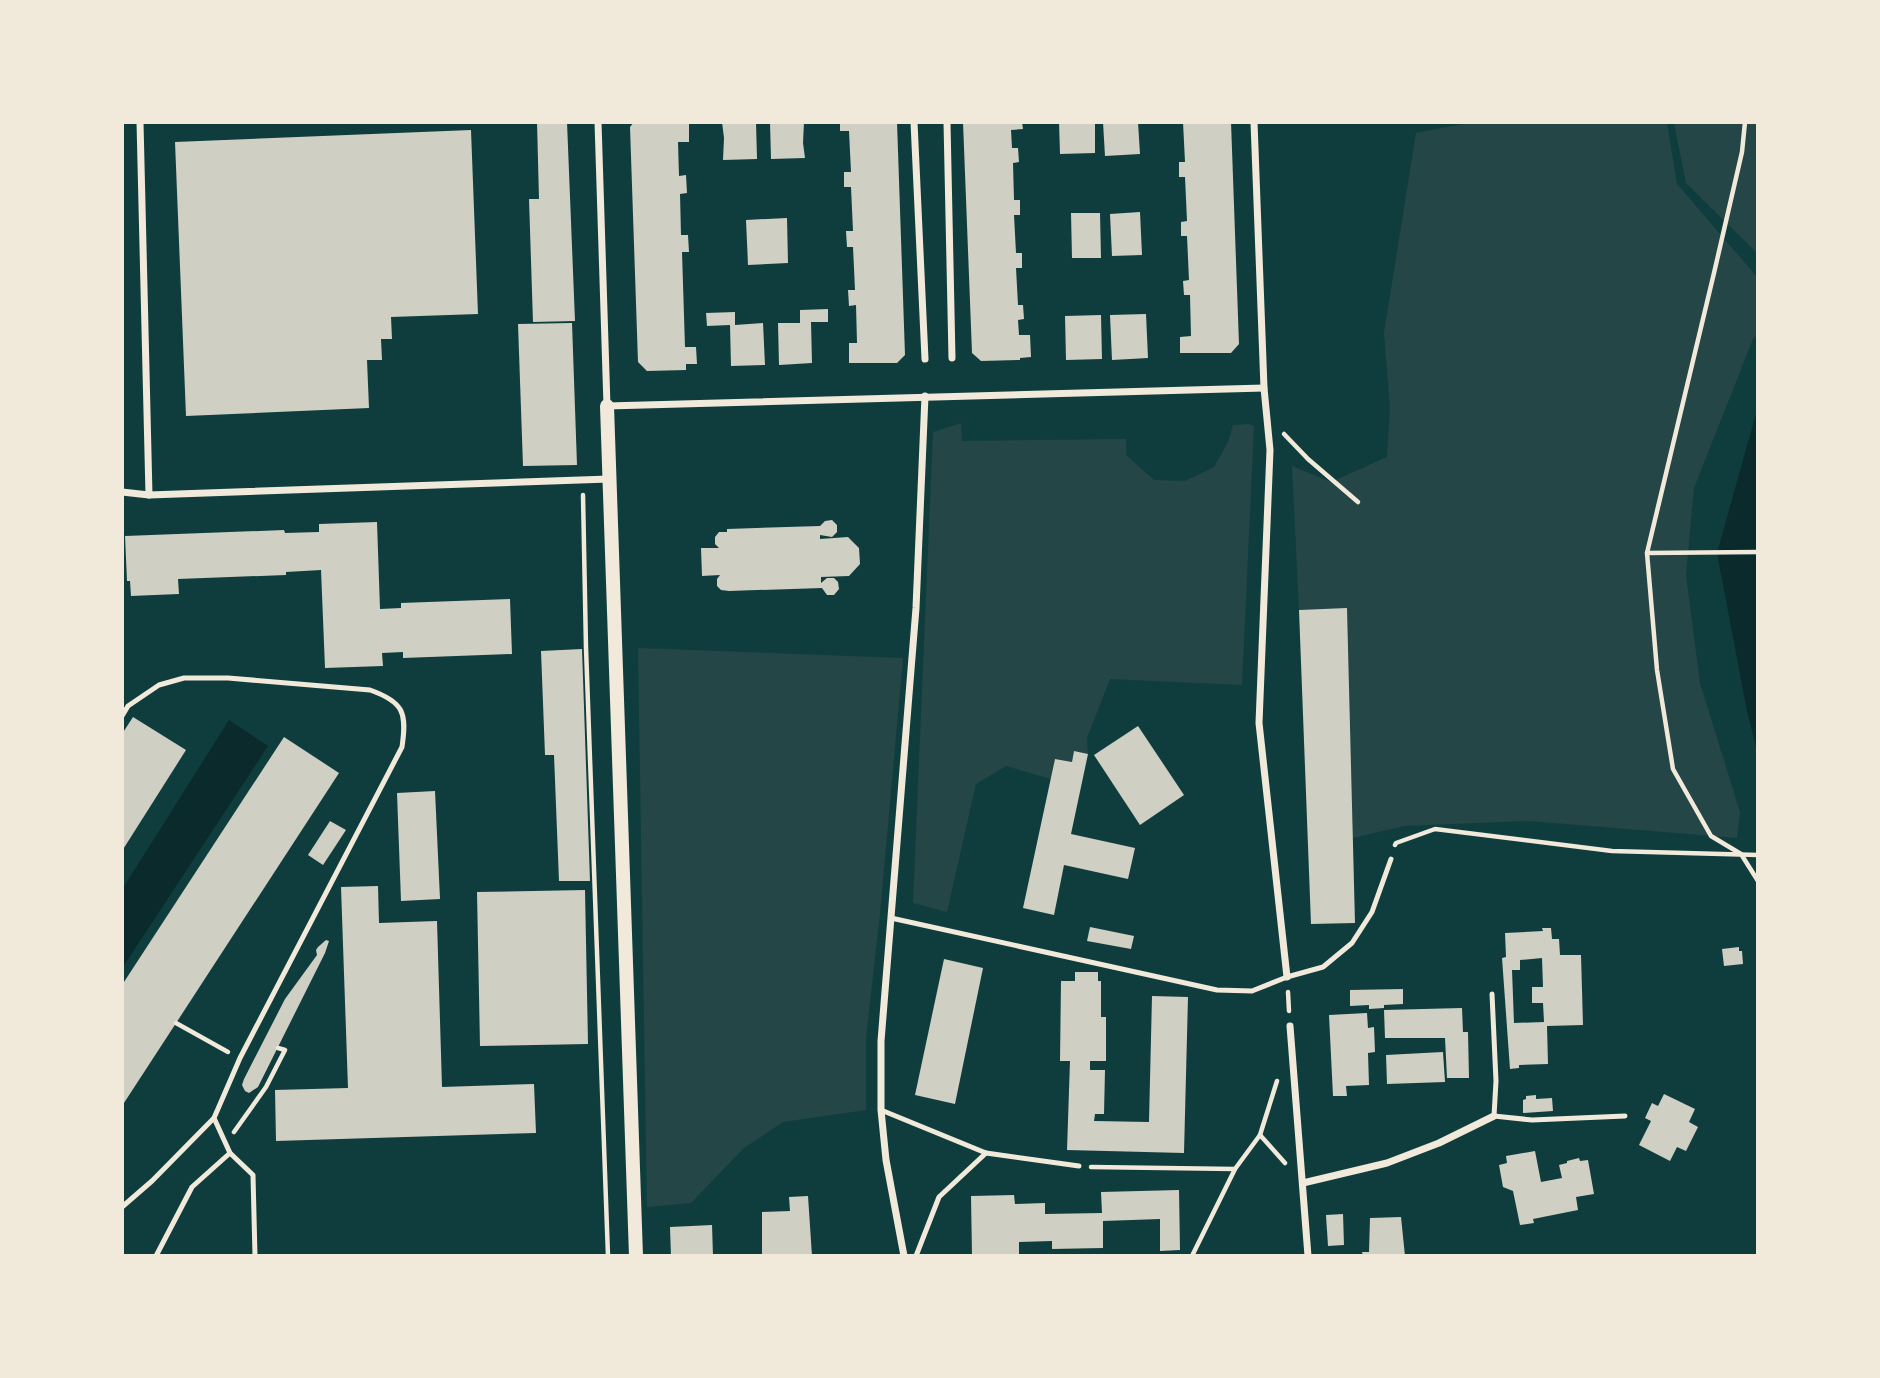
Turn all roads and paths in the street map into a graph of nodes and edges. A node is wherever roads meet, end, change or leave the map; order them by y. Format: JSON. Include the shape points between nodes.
{"nodes":[{"id":1,"x":139,"y":122,"type":"edge"},
{"id":2,"x":598,"y":122,"type":"edge"},
{"id":3,"x":914,"y":122,"type":"edge"},
{"id":4,"x":947,"y":122,"type":"edge"},
{"id":5,"x":1254,"y":122,"type":"edge"},
{"id":6,"x":1745,"y":122,"type":"edge"},
{"id":7,"x":952,"y":358,"type":"dead end"},
{"id":8,"x":925,"y":359,"type":"dead end"},
{"id":9,"x":1264,"y":388,"type":"junction"},
{"id":10,"x":925,"y":396,"type":"junction"},
{"id":11,"x":607,"y":406,"type":"junction"},
{"id":12,"x":1267,"y":420,"type":"junction"},
{"id":13,"x":609,"y":479,"type":"junction"},
{"id":14,"x":583,"y":480,"type":"junction"},
{"id":15,"x":122,"y":492,"type":"edge"},
{"id":16,"x":149,"y":495,"type":"junction"},
{"id":17,"x":1358,"y":502,"type":"dead end"},
{"id":18,"x":1758,"y":552,"type":"edge"},
{"id":19,"x":1647,"y":553,"type":"junction"},
{"id":20,"x":122,"y":716,"type":"edge"},
{"id":21,"x":1741,"y":855,"type":"junction"},
{"id":22,"x":1758,"y":855,"type":"edge"},
{"id":23,"x":1391,"y":859,"type":"joint"},
{"id":24,"x":1758,"y":881,"type":"edge"},
{"id":25,"x":891,"y":918,"type":"junction"},
{"id":26,"x":1287,"y":977,"type":"junction"},
{"id":27,"x":1492,"y":994,"type":"dead end"},
{"id":28,"x":176,"y":1023,"type":"dead end"},
{"id":29,"x":1290,"y":1026,"type":"joint"},
{"id":30,"x":278,"y":1048,"type":"dead end"},
{"id":31,"x":240,"y":1058,"type":"junction"},
{"id":32,"x":881,"y":1110,"type":"junction"},
{"id":33,"x":1625,"y":1115,"type":"dead end"},
{"id":34,"x":1494,"y":1116,"type":"junction"},
{"id":35,"x":214,"y":1118,"type":"junction"},
{"id":36,"x":226,"y":1144,"type":"junction"},
{"id":37,"x":230,"y":1153,"type":"junction"},
{"id":38,"x":986,"y":1153,"type":"junction"},
{"id":39,"x":1079,"y":1166,"type":"joint"},
{"id":40,"x":1235,"y":1169,"type":"junction"},
{"id":41,"x":1303,"y":1183,"type":"junction"},
{"id":42,"x":122,"y":1207,"type":"edge"},
{"id":43,"x":156,"y":1255,"type":"edge"},
{"id":44,"x":255,"y":1255,"type":"edge"},
{"id":45,"x":608,"y":1255,"type":"edge"},
{"id":46,"x":636,"y":1255,"type":"edge"},
{"id":47,"x":904,"y":1255,"type":"edge"},
{"id":48,"x":916,"y":1255,"type":"edge"},
{"id":49,"x":1192,"y":1255,"type":"edge"},
{"id":50,"x":1308,"y":1255,"type":"edge"}],
"edges":[{"from":1,"to":16,"type":"street"},
{"from":2,"to":11,"type":"street"},
{"from":3,"to":8,"type":"street"},
{"from":4,"to":7,"type":"street"},
{"from":5,"to":9,"type":"street"},
{"from":6,"to":19,"type":"path","via":[[1742,152]]},
{"from":9,"to":10,"type":"street"},
{"from":9,"to":12,"type":"street"},
{"from":10,"to":11,"type":"street"},
{"from":10,"to":25,"type":"street","via":[[916,608]]},
{"from":11,"to":13,"type":"main road"},
{"from":12,"to":17,"type":"path"},
{"from":12,"to":26,"type":"street","via":[[1270,450],[1259,723]]},
{"from":13,"to":14,"type":"street"},
{"from":13,"to":46,"type":"main road"},
{"from":14,"to":16,"type":"street"},
{"from":14,"to":45,"type":"path"},
{"from":15,"to":16,"type":"street"},
{"from":18,"to":19,"type":"path"},
{"from":19,"to":21,"type":"path","via":[[1657,670],[1673,769],[1711,836]]},
{"from":20,"to":31,"type":"lane","via":[[128,706],[159,685],[184,678],[370,691],[390,697],[403,711],[402,747]]},
{"from":21,"to":22,"type":"path"},
{"from":21,"to":23,"type":"path","via":[[1612,851],[1435,829],[1396,843]]},
{"from":21,"to":24,"type":"path"},
{"from":23,"to":26,"type":"lane","via":[[1372,912],[1352,943],[1323,967]]},
{"from":25,"to":26,"type":"lane","via":[[1217,990],[1252,991]]},
{"from":25,"to":32,"type":"street","via":[[881,1041]]},
{"from":26,"to":29,"type":"path"},
{"from":27,"to":34,"type":"lane"},
{"from":28,"to":31,"type":"path"},
{"from":29,"to":41,"type":"street"},
{"from":30,"to":36,"type":"path","via":[[285,1050],[278,1065]]},
{"from":31,"to":35,"type":"lane"},
{"from":32,"to":38,"type":"lane"},
{"from":32,"to":47,"type":"street"},
{"from":33,"to":34,"type":"lane","via":[[1532,1120]]},
{"from":34,"to":41,"type":"street","via":[[1387,1163]]},
{"from":35,"to":36,"type":"lane"},
{"from":35,"to":42,"type":"lane"},
{"from":36,"to":37,"type":"lane"},
{"from":37,"to":43,"type":"lane","via":[[192,1187]]},
{"from":37,"to":44,"type":"lane","via":[[253,1175]]},
{"from":38,"to":39,"type":"lane"},
{"from":38,"to":48,"type":"lane","via":[[939,1197]]},
{"from":39,"to":40,"type":"path"},
{"from":40,"to":41,"type":"path","via":[[1260,1135]]},
{"from":40,"to":49,"type":"path"},
{"from":41,"to":50,"type":"street"}]}
